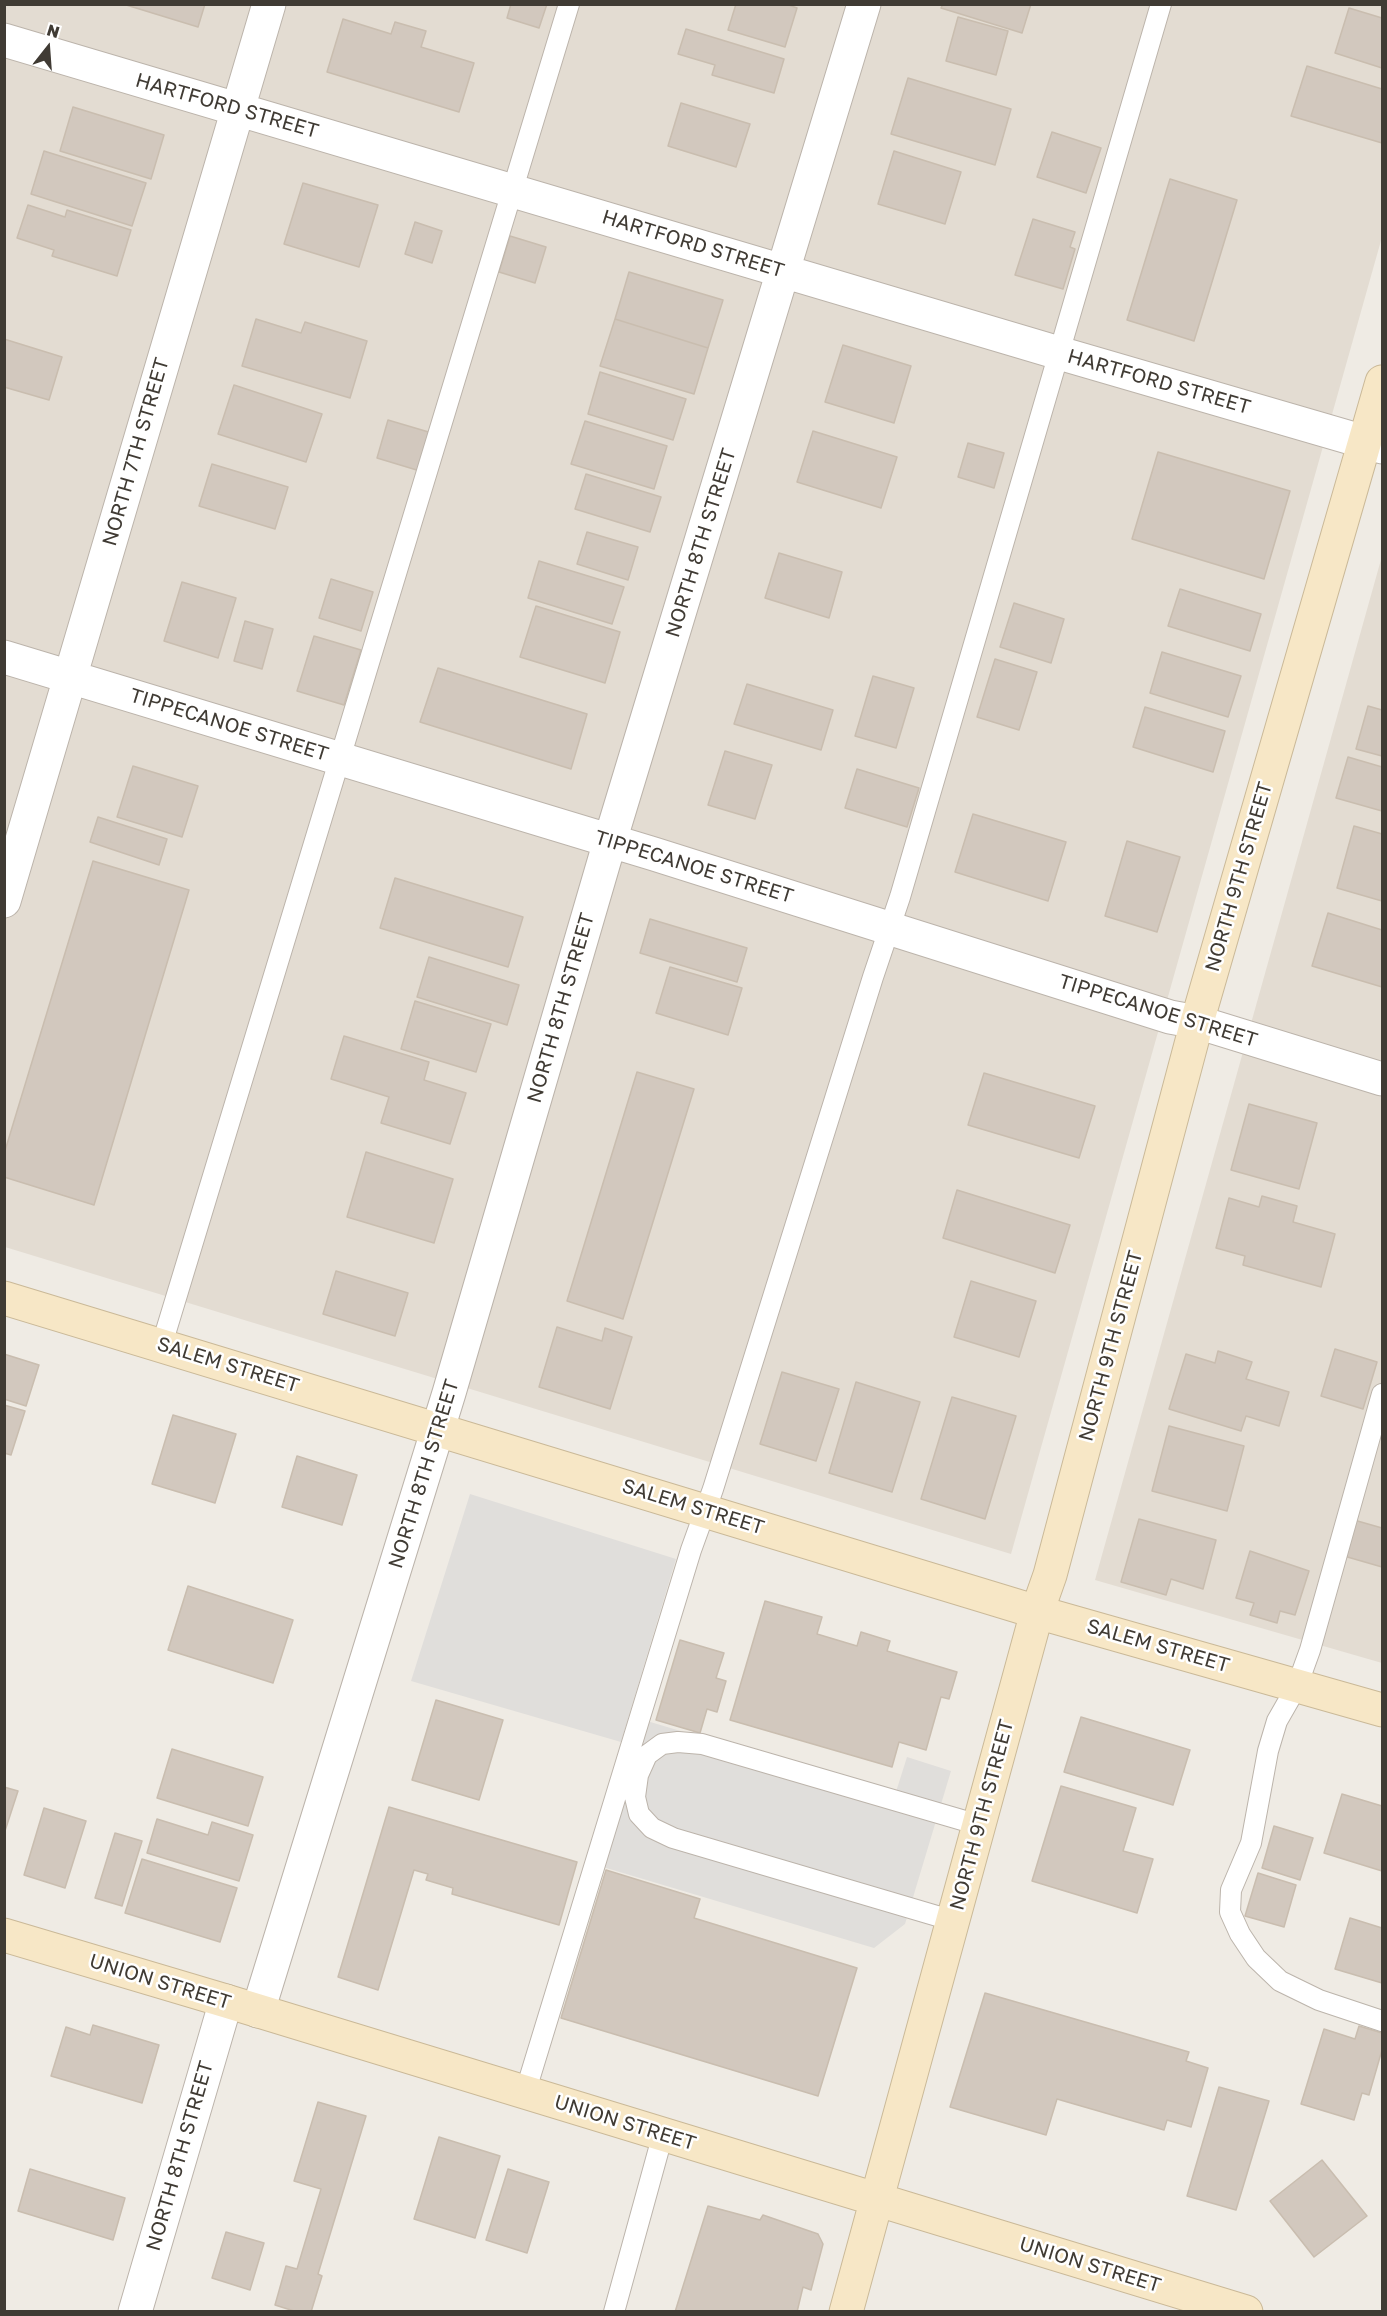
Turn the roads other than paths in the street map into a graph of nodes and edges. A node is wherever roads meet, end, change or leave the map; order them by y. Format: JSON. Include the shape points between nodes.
{"nodes":[{"id":1,"x":269,"y":4,"type":"edge"},
{"id":2,"x":569,"y":4,"type":"edge"},
{"id":3,"x":864,"y":4,"type":"edge"},
{"id":4,"x":1161,"y":4,"type":"edge"},
{"id":5,"x":4,"y":40,"type":"edge"},
{"id":6,"x":238,"y":109,"type":"junction"},
{"id":7,"x":513,"y":190,"type":"junction"},
{"id":8,"x":784,"y":271,"type":"junction"},
{"id":9,"x":1059,"y":353,"type":"junction"},
{"id":10,"x":1383,"y":382,"type":"edge"},
{"id":11,"x":1374,"y":444,"type":"edge"},
{"id":12,"x":4,"y":657,"type":"edge"},
{"id":13,"x":70,"y":677,"type":"junction"},
{"id":14,"x":339,"y":758,"type":"junction"},
{"id":15,"x":610,"y":841,"type":"junction"},
{"id":16,"x":4,"y":901,"type":"edge"},
{"id":17,"x":891,"y":928,"type":"junction"},
{"id":18,"x":1197,"y":1022,"type":"junction"},
{"id":19,"x":1383,"y":1079,"type":"edge"},
{"id":20,"x":4,"y":1298,"type":"edge"},
{"id":21,"x":162,"y":1344,"type":"junction"},
{"id":22,"x":1383,"y":1394,"type":"edge"},
{"id":23,"x":437,"y":1429,"type":"junction"},
{"id":24,"x":705,"y":1511,"type":"junction"},
{"id":25,"x":1037,"y":1612,"type":"junction"},
{"id":26,"x":1297,"y":1686,"type":"junction"},
{"id":27,"x":1383,"y":1710,"type":"edge"},
{"id":28,"x":979,"y":1825,"type":"junction"},
{"id":29,"x":954,"y":1921,"type":"junction"},
{"id":30,"x":4,"y":1935,"type":"edge"},
{"id":31,"x":226,"y":2001,"type":"junction"},
{"id":32,"x":258,"y":2011,"type":"junction"},
{"id":33,"x":1383,"y":2021,"type":"edge"},
{"id":34,"x":525,"y":2093,"type":"junction"},
{"id":35,"x":663,"y":2134,"type":"junction"},
{"id":36,"x":877,"y":2200,"type":"junction"},
{"id":37,"x":135,"y":2312,"type":"edge"},
{"id":38,"x":614,"y":2312,"type":"edge"},
{"id":39,"x":846,"y":2312,"type":"edge"},
{"id":40,"x":1246,"y":2312,"type":"edge"}],
"edges":[{"from":1,"to":6,"type":"street","name":"NORTH 7TH STREET"},
{"from":2,"to":7,"type":"lane"},
{"from":3,"to":8,"type":"street","name":"NORTH 8TH STREET"},
{"from":4,"to":9,"type":"lane"},
{"from":5,"to":6,"type":"street","name":"HARTFORD STREET"},
{"from":6,"to":7,"type":"street","name":"HARTFORD STREET"},
{"from":6,"to":13,"type":"street","name":"NORTH 7TH STREET"},
{"from":7,"to":8,"type":"street","name":"HARTFORD STREET"},
{"from":7,"to":14,"type":"lane"},
{"from":8,"to":9,"type":"street","name":"HARTFORD STREET"},
{"from":8,"to":15,"type":"street","name":"NORTH 8TH STREET"},
{"from":9,"to":11,"type":"street","name":"HARTFORD STREET"},
{"from":9,"to":17,"type":"lane"},
{"from":10,"to":11,"type":"main road","name":"NORTH 9TH STREET"},
{"from":11,"to":18,"type":"main road","name":"NORTH 9TH STREET"},
{"from":12,"to":13,"type":"street","name":"TIPPECANOE STREET"},
{"from":13,"to":14,"type":"street","name":"TIPPECANOE STREET"},
{"from":13,"to":16,"type":"street","name":"NORTH 7TH STREET"},
{"from":14,"to":15,"type":"street","name":"TIPPECANOE STREET"},
{"from":14,"to":21,"type":"lane"},
{"from":15,"to":17,"type":"street","name":"TIPPECANOE STREET"},
{"from":15,"to":23,"type":"street","name":"NORTH 8TH STREET"},
{"from":17,"to":18,"type":"street","name":"TIPPECANOE STREET","via":[[1170,1017]]},
{"from":17,"to":24,"type":"lane"},
{"from":18,"to":19,"type":"street","name":"TIPPECANOE STREET"},
{"from":18,"to":25,"type":"main road","name":"NORTH 9TH STREET"},
{"from":20,"to":21,"type":"main road","name":"SALEM STREET"},
{"from":21,"to":23,"type":"main road","name":"SALEM STREET"},
{"from":22,"to":26,"type":"lane"},
{"from":23,"to":24,"type":"main road","name":"SALEM STREET"},
{"from":23,"to":32,"type":"street","name":"NORTH 8TH STREET"},
{"from":24,"to":25,"type":"main road","name":"SALEM STREET"},
{"from":24,"to":34,"type":"lane"},
{"from":25,"to":26,"type":"main road","name":"SALEM STREET"},
{"from":25,"to":28,"type":"main road","name":"NORTH 9TH STREET"},
{"from":26,"to":27,"type":"main road","name":"SALEM STREET"},
{"from":26,"to":33,"type":"lane","via":[[1277,1721],[1268,1751],[1251,1843],[1231,1890],[1230,1912],[1256,1958],[1280,1981],[1319,2000]]},
{"from":28,"to":29,"type":"main road","name":"NORTH 9TH STREET"},
{"from":28,"to":29,"type":"lane","via":[[702,1744],[662,1744],[647,1755],[638,1775],[635,1797],[639,1814],[652,1828],[673,1838]]},
{"from":29,"to":36,"type":"main road","name":"NORTH 9TH STREET"},
{"from":30,"to":31,"type":"main road","name":"UNION STREET"},
{"from":31,"to":32,"type":"main road","name":"UNION STREET"},
{"from":31,"to":37,"type":"street","name":"NORTH 8TH STREET"},
{"from":32,"to":34,"type":"main road","name":"UNION STREET"},
{"from":34,"to":35,"type":"main road","name":"UNION STREET"},
{"from":35,"to":36,"type":"main road","name":"UNION STREET"},
{"from":35,"to":38,"type":"lane"},
{"from":36,"to":39,"type":"main road","name":"NORTH 9TH STREET"},
{"from":36,"to":40,"type":"main road","name":"UNION STREET"}]}
